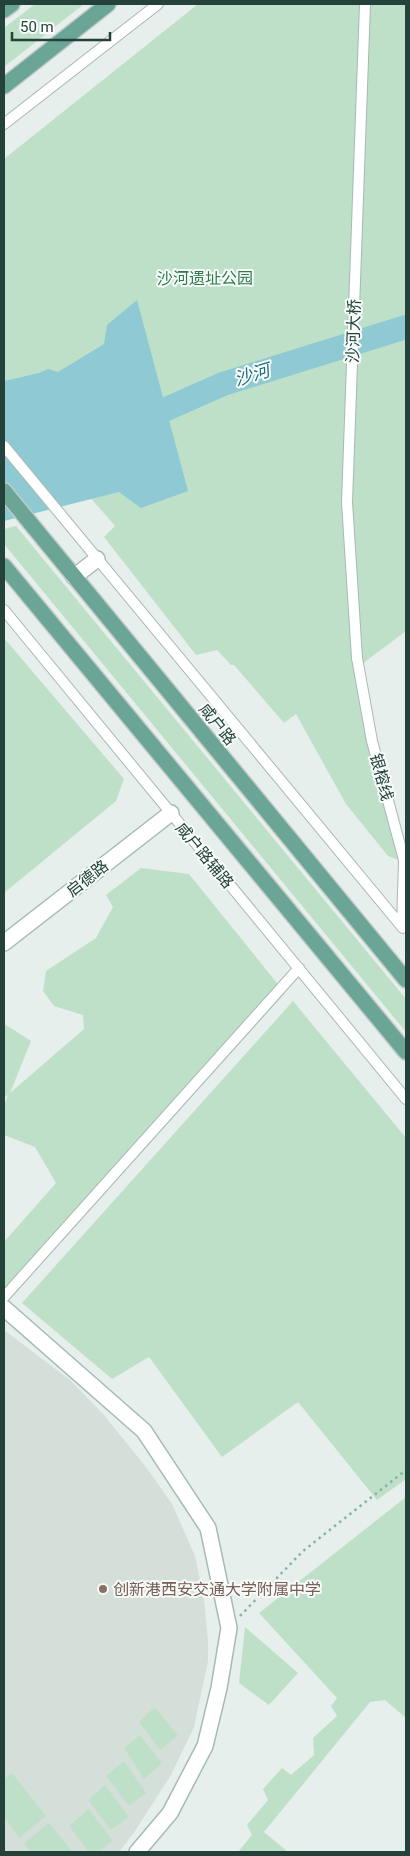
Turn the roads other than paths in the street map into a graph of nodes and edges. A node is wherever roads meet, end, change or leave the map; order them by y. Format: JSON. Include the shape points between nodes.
{"nodes":[{"id":1,"x":12,"y":4,"type":"edge"},
{"id":2,"x":108,"y":4,"type":"edge"},
{"id":3,"x":158,"y":4,"type":"edge"},
{"id":4,"x":365,"y":4,"type":"edge"},
{"id":5,"x":4,"y":10,"type":"edge"},
{"id":6,"x":4,"y":86,"type":"edge"},
{"id":7,"x":4,"y":124,"type":"edge"},
{"id":8,"x":4,"y":446,"type":"edge"},
{"id":9,"x":4,"y":491,"type":"edge"},
{"id":10,"x":97,"y":559,"type":"junction"},
{"id":11,"x":6,"y":574,"type":"edge"},
{"id":12,"x":74,"y":577,"type":"junction"},
{"id":13,"x":4,"y":610,"type":"edge"},
{"id":14,"x":357,"y":658,"type":"joint"},
{"id":15,"x":171,"y":814,"type":"junction"},
{"id":16,"x":404,"y":929,"type":"edge"},
{"id":17,"x":4,"y":943,"type":"edge"},
{"id":18,"x":298,"y":968,"type":"junction"},
{"id":19,"x":406,"y":980,"type":"edge"},
{"id":20,"x":406,"y":1052,"type":"edge"},
{"id":21,"x":406,"y":1099,"type":"edge"},
{"id":22,"x":4,"y":1297,"type":"edge"},
{"id":23,"x":4,"y":1308,"type":"edge"},
{"id":24,"x":137,"y":1852,"type":"edge"}],
"edges":[{"from":1,"to":5,"type":"main road"},
{"from":2,"to":6,"type":"main road"},
{"from":3,"to":7,"type":"street"},
{"from":4,"to":14,"type":"street","name":"沙河大桥","via":[[347,502]]},
{"from":8,"to":10,"type":"street"},
{"from":9,"to":12,"type":"main road","name":"咸户路"},
{"from":10,"to":12,"type":"street"},
{"from":10,"to":16,"type":"street"},
{"from":11,"to":20,"type":"main road"},
{"from":12,"to":19,"type":"main road","name":"咸户路"},
{"from":13,"to":15,"type":"street","name":"咸户路辅路"},
{"from":14,"to":16,"type":"street","name":"银榕线","via":[[372,741],[404,860]]},
{"from":15,"to":17,"type":"street","name":"启德路"},
{"from":15,"to":18,"type":"street","name":"咸户路辅路"},
{"from":18,"to":21,"type":"street","name":"咸户路辅路"},
{"from":18,"to":22,"type":"street"},
{"from":23,"to":24,"type":"street","via":[[144,1431],[208,1528],[228,1628],[219,1688],[205,1746],[170,1813]]}]}
